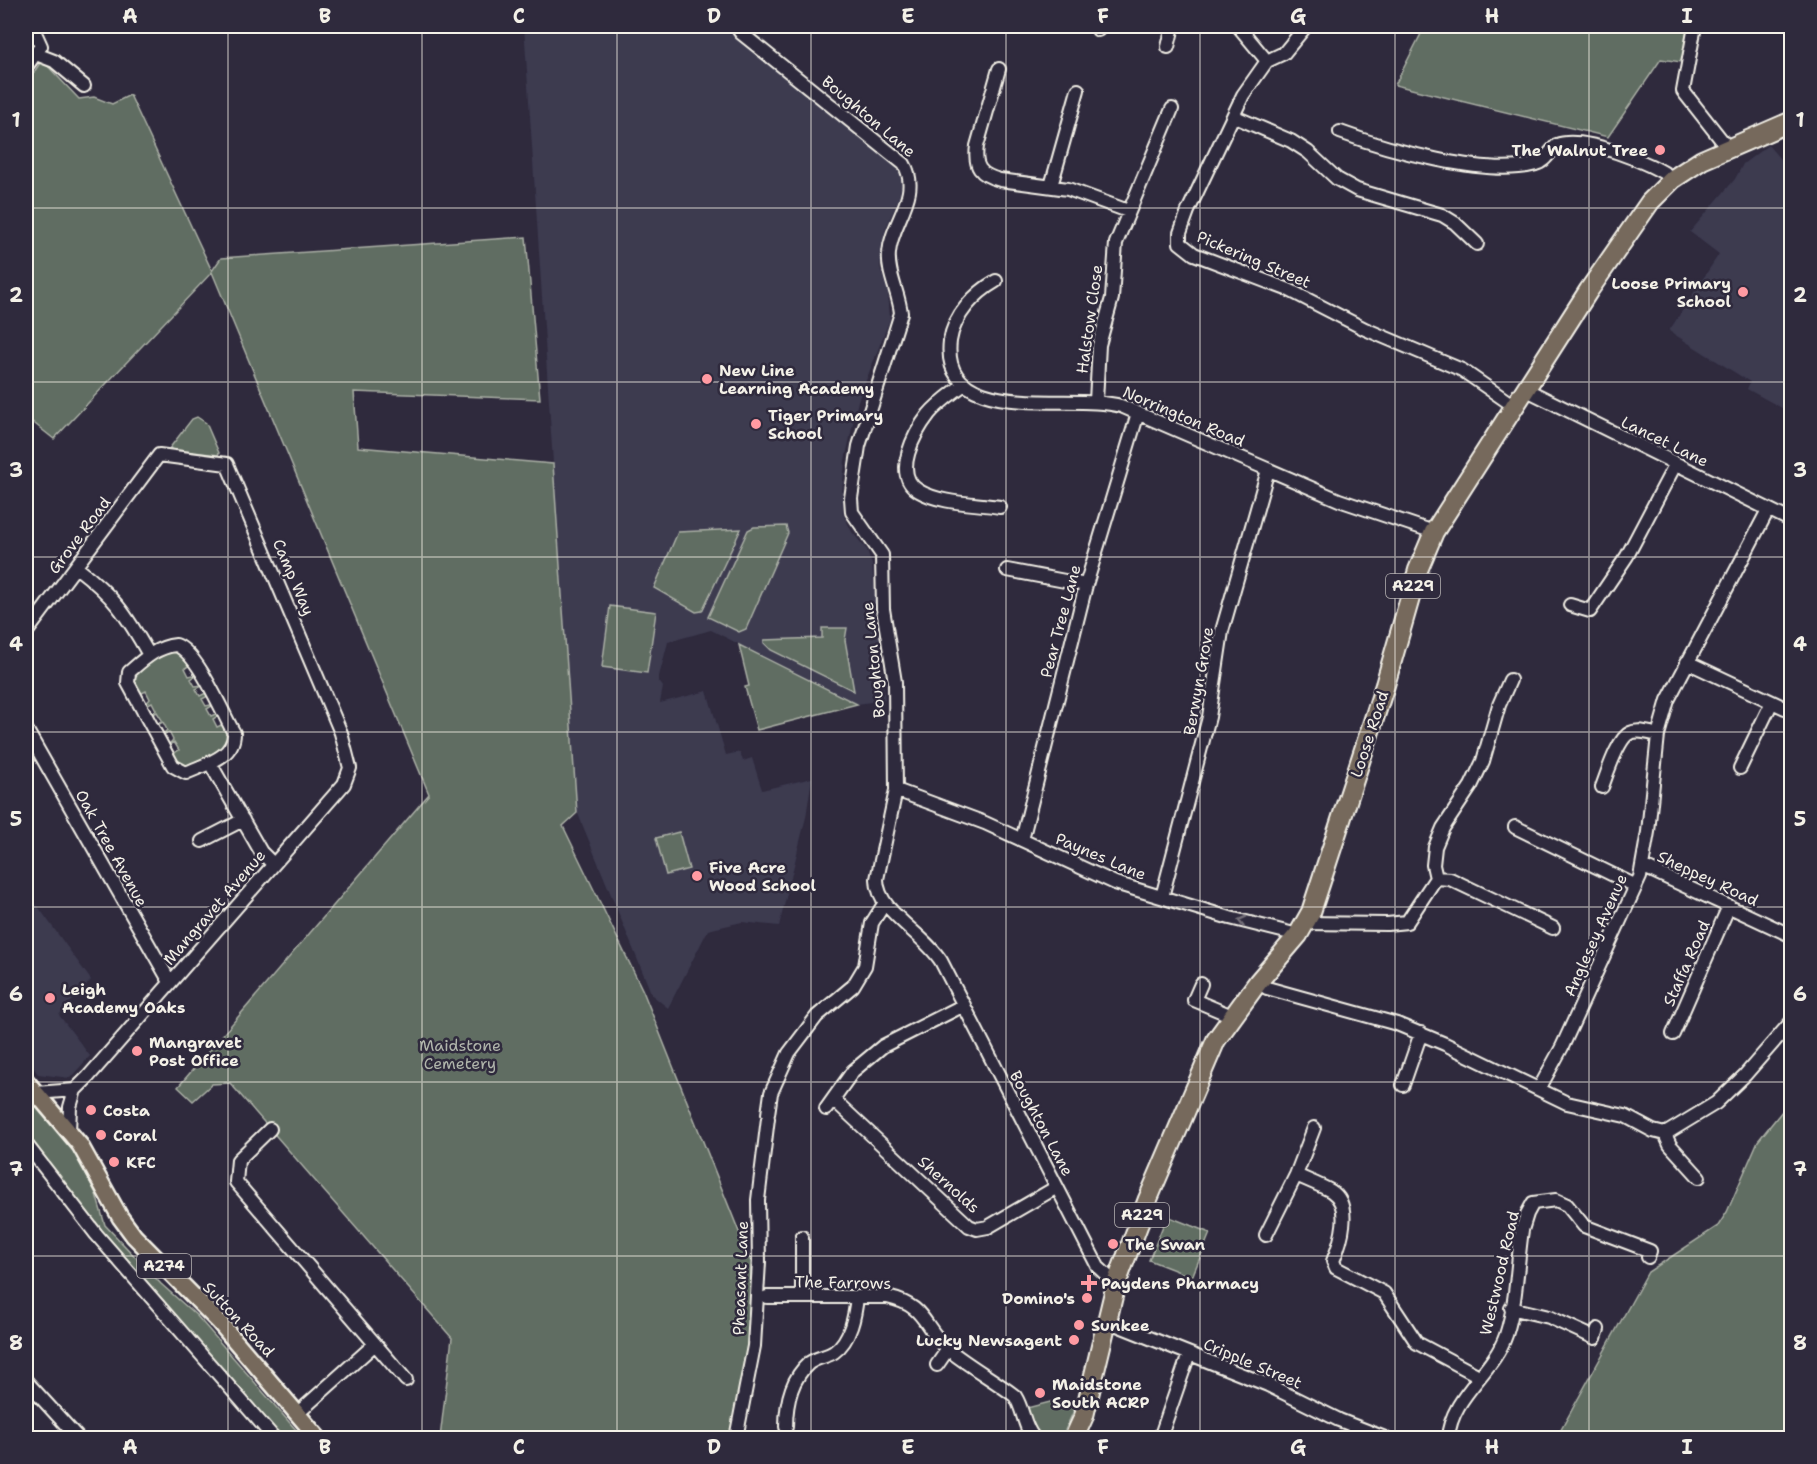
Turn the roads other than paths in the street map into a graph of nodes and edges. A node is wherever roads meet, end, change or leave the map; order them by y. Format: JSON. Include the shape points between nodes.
{"nodes":[{"id":1,"x":32,"y":26,"type":"edge"},
{"id":2,"x":736,"y":26,"type":"edge"},
{"id":3,"x":1173,"y":26,"type":"edge"},
{"id":4,"x":1238,"y":26,"type":"edge"},
{"id":5,"x":1306,"y":26,"type":"edge"},
{"id":6,"x":1695,"y":26,"type":"edge"},
{"id":7,"x":1168,"y":47,"type":"dead end"},
{"id":8,"x":36,"y":54,"type":"junction"},
{"id":9,"x":1267,"y":61,"type":"junction"},
{"id":10,"x":26,"y":68,"type":"edge"},
{"id":11,"x":999,"y":69,"type":"dead end"},
{"id":12,"x":84,"y":86,"type":"dead end"},
{"id":13,"x":1078,"y":90,"type":"dead end"},
{"id":14,"x":1172,"y":109,"type":"dead end"},
{"id":15,"x":1233,"y":116,"type":"junction"},
{"id":16,"x":1791,"y":121,"type":"edge"},
{"id":17,"x":1340,"y":132,"type":"dead end"},
{"id":18,"x":1727,"y":147,"type":"junction"},
{"id":19,"x":1673,"y":179,"type":"junction"},
{"id":20,"x":1051,"y":186,"type":"junction"},
{"id":21,"x":1128,"y":211,"type":"junction"},
{"id":22,"x":1477,"y":244,"type":"dead end"},
{"id":23,"x":996,"y":281,"type":"dead end"},
{"id":24,"x":964,"y":384,"type":"junction"},
{"id":25,"x":1525,"y":389,"type":"junction"},
{"id":26,"x":1096,"y":401,"type":"junction"},
{"id":27,"x":1514,"y":406,"type":"junction"},
{"id":28,"x":1138,"y":413,"type":"junction"},
{"id":29,"x":159,"y":455,"type":"joint"},
{"id":30,"x":1675,"y":465,"type":"junction"},
{"id":31,"x":1268,"y":470,"type":"junction"},
{"id":32,"x":1000,"y":507,"type":"dead end"},
{"id":33,"x":1768,"y":510,"type":"junction"},
{"id":34,"x":1791,"y":521,"type":"edge"},
{"id":35,"x":1434,"y":532,"type":"junction"},
{"id":36,"x":76,"y":567,"type":"junction"},
{"id":37,"x":1007,"y":570,"type":"dead end"},
{"id":38,"x":1086,"y":585,"type":"junction"},
{"id":39,"x":1570,"y":606,"type":"dead end"},
{"id":40,"x":26,"y":633,"type":"edge"},
{"id":41,"x":149,"y":655,"type":"junction"},
{"id":42,"x":1687,"y":663,"type":"junction"},
{"id":43,"x":1510,"y":680,"type":"dead end"},
{"id":44,"x":1772,"y":702,"type":"junction"},
{"id":45,"x":1785,"y":708,"type":"dead end"},
{"id":46,"x":26,"y":729,"type":"edge"},
{"id":47,"x":1658,"y":735,"type":"junction"},
{"id":48,"x":210,"y":762,"type":"junction"},
{"id":49,"x":350,"y":768,"type":"joint"},
{"id":50,"x":1740,"y":768,"type":"dead end"},
{"id":51,"x":1602,"y":787,"type":"dead end"},
{"id":52,"x":896,"y":790,"type":"junction"},
{"id":53,"x":243,"y":820,"type":"junction"},
{"id":54,"x":1515,"y":827,"type":"dead end"},
{"id":55,"x":202,"y":840,"type":"dead end"},
{"id":56,"x":1022,"y":840,"type":"junction"},
{"id":57,"x":273,"y":864,"type":"junction"},
{"id":58,"x":1642,"y":866,"type":"junction"},
{"id":59,"x":1436,"y":878,"type":"junction"},
{"id":60,"x":1636,"y":886,"type":"junction"},
{"id":61,"x":1162,"y":897,"type":"junction"},
{"id":62,"x":884,"y":904,"type":"junction"},
{"id":63,"x":1729,"y":906,"type":"junction"},
{"id":64,"x":1553,"y":928,"type":"dead end"},
{"id":65,"x":1302,"y":929,"type":"junction"},
{"id":66,"x":1791,"y":936,"type":"edge"},
{"id":67,"x":170,"y":982,"type":"junction"},
{"id":68,"x":1258,"y":982,"type":"junction"},
{"id":69,"x":1201,"y":984,"type":"dead end"},
{"id":70,"x":964,"y":1005,"type":"junction"},
{"id":71,"x":1232,"y":1016,"type":"junction"},
{"id":72,"x":1791,"y":1021,"type":"edge"},
{"id":73,"x":1421,"y":1033,"type":"junction"},
{"id":74,"x":1673,"y":1034,"type":"dead end"},
{"id":75,"x":26,"y":1081,"type":"edge"},
{"id":76,"x":1403,"y":1085,"type":"dead end"},
{"id":77,"x":1539,"y":1089,"type":"junction"},
{"id":78,"x":75,"y":1090,"type":"junction"},
{"id":79,"x":36,"y":1093,"type":"junction"},
{"id":80,"x":1314,"y":1128,"type":"dead end"},
{"id":81,"x":270,"y":1129,"type":"dead end"},
{"id":82,"x":69,"y":1132,"type":"junction"},
{"id":83,"x":1665,"y":1134,"type":"junction"},
{"id":84,"x":26,"y":1144,"type":"edge"},
{"id":85,"x":1296,"y":1175,"type":"junction"},
{"id":86,"x":1699,"y":1177,"type":"dead end"},
{"id":87,"x":1056,"y":1187,"type":"junction"},
{"id":88,"x":1266,"y":1235,"type":"dead end"},
{"id":89,"x":802,"y":1238,"type":"dead end"},
{"id":90,"x":1653,"y":1254,"type":"dead end"},
{"id":91,"x":1116,"y":1284,"type":"junction"},
{"id":92,"x":766,"y":1297,"type":"dead end"},
{"id":93,"x":802,"y":1297,"type":"junction"},
{"id":94,"x":857,"y":1297,"type":"junction"},
{"id":95,"x":1511,"y":1308,"type":"junction"},
{"id":96,"x":1107,"y":1322,"type":"junction"},
{"id":97,"x":1597,"y":1334,"type":"dead end"},
{"id":98,"x":375,"y":1344,"type":"junction"},
{"id":99,"x":948,"y":1349,"type":"junction"},
{"id":100,"x":1189,"y":1354,"type":"junction"},
{"id":101,"x":937,"y":1365,"type":"dead end"},
{"id":102,"x":1479,"y":1376,"type":"junction"},
{"id":103,"x":406,"y":1380,"type":"dead end"},
{"id":104,"x":26,"y":1381,"type":"edge"},
{"id":105,"x":298,"y":1413,"type":"junction"},
{"id":106,"x":786,"y":1427,"type":"dead end"},
{"id":107,"x":78,"y":1438,"type":"edge"},
{"id":108,"x":274,"y":1438,"type":"edge"},
{"id":109,"x":318,"y":1438,"type":"edge"},
{"id":110,"x":736,"y":1438,"type":"edge"},
{"id":111,"x":1034,"y":1438,"type":"edge"},
{"id":112,"x":1074,"y":1438,"type":"edge"},
{"id":113,"x":1160,"y":1438,"type":"edge"},
{"id":114,"x":1385,"y":1438,"type":"edge"},
{"id":115,"x":1448,"y":1438,"type":"edge"}],
"edges":[{"from":1,"to":8,"type":"street","via":[[41,46]]},
{"from":2,"to":52,"type":"street","name":"Boughton Lane","via":[[904,164],[909,173],[911,187],[889,251],[901,313],[859,446],[852,498],[852,512],[876,543],[884,566],[883,609],[896,702]]},
{"from":3,"to":7,"type":"street"},
{"from":4,"to":9,"type":"street"},
{"from":5,"to":9,"type":"street","name":"Pickering Street","via":[[1284,53]]},
{"from":6,"to":18,"type":"street","via":[[1683,91]]},
{"from":8,"to":10,"type":"street"},
{"from":8,"to":12,"type":"street","via":[[54,61]]},
{"from":9,"to":15,"type":"street","name":"Pickering Street"},
{"from":11,"to":20,"type":"street","via":[[977,146],[978,169],[1000,180]]},
{"from":13,"to":20,"type":"street"},
{"from":14,"to":21,"type":"street","name":"Halstow Close"},
{"from":15,"to":22,"type":"street","via":[[1291,141],[1337,179],[1358,190],[1442,215]]},
{"from":15,"to":27,"type":"street","name":"Pickering Street","via":[[1188,212],[1180,236],[1182,246],[1462,370]]},
{"from":16,"to":18,"type":"highway","name":"Loose Road","number":"A229"},
{"from":17,"to":19,"type":"street","via":[[1434,159],[1498,166],[1534,165],[1557,146],[1577,144],[1649,164]]},
{"from":18,"to":19,"type":"highway","name":"Loose Road","number":"A229"},
{"from":19,"to":25,"type":"highway","name":"Loose Road","number":"A229","via":[[1632,225]]},
{"from":20,"to":21,"type":"street","via":[[1087,194]]},
{"from":21,"to":26,"type":"street","name":"Halstow Close","via":[[1116,243],[1112,298],[1100,345]]},
{"from":23,"to":24,"type":"street","via":[[976,294],[952,335],[952,365]]},
{"from":24,"to":26,"type":"street","name":"Norrington Road","via":[[995,399]]},
{"from":24,"to":32,"type":"street","via":[[930,413],[914,437],[907,459],[907,478],[916,490],[929,497]]},
{"from":25,"to":27,"type":"highway","name":"Loose Road","number":"A229"},
{"from":25,"to":30,"type":"street","name":"Lancet Lane"},
{"from":26,"to":28,"type":"street","name":"Norrington Road"},
{"from":27,"to":35,"type":"highway","name":"Loose Road","number":"A229"},
{"from":28,"to":31,"type":"street","name":"Norrington Road"},
{"from":28,"to":38,"type":"street","name":"Pear Tree Lane"},
{"from":29,"to":36,"type":"street","name":"Grove Road"},
{"from":29,"to":49,"type":"street","name":"Camp Way","via":[[227,464],[341,733]]},
{"from":30,"to":33,"type":"street","name":"Lancet Lane"},
{"from":30,"to":39,"type":"street","via":[[1633,546],[1590,610]]},
{"from":31,"to":35,"type":"street","name":"Norrington Road","via":[[1365,510]]},
{"from":31,"to":61,"type":"street","name":"Berwyn Grove","via":[[1222,631],[1209,717]]},
{"from":33,"to":34,"type":"street","name":"Lancet Lane"},
{"from":33,"to":42,"type":"street","name":"Anglesey Avenue"},
{"from":35,"to":65,"type":"highway","name":"Loose Road","number":"A229","via":[[1418,570],[1325,872]]},
{"from":36,"to":40,"type":"street","name":"Grove Road"},
{"from":36,"to":41,"type":"street","via":[[124,610]]},
{"from":37,"to":38,"type":"street"},
{"from":38,"to":56,"type":"street","name":"Pear Tree Lane"},
{"from":41,"to":48,"type":"street","via":[[129,672],[130,690],[179,771],[186,773]]},
{"from":41,"to":48,"type":"street","via":[[176,645],[185,648],[195,663],[234,734],[230,751]]},
{"from":42,"to":44,"type":"street"},
{"from":42,"to":47,"type":"street","name":"Anglesey Avenue","via":[[1668,700]]},
{"from":43,"to":59,"type":"street","via":[[1498,705],[1483,761],[1435,847]]},
{"from":44,"to":45,"type":"street"},
{"from":44,"to":50,"type":"street"},
{"from":46,"to":67,"type":"street","name":"Oak Tree Avenue"},
{"from":47,"to":51,"type":"street","via":[[1629,733],[1621,741]]},
{"from":47,"to":58,"type":"street","name":"Anglesey Avenue"},
{"from":48,"to":53,"type":"street"},
{"from":49,"to":57,"type":"street","name":"Mangravet Avenue","via":[[344,784]]},
{"from":52,"to":56,"type":"street","name":"Paynes Lane"},
{"from":52,"to":62,"type":"street","name":"Boughton Lane","via":[[877,879]]},
{"from":53,"to":55,"type":"street"},
{"from":53,"to":57,"type":"street","via":[[261,852]]},
{"from":54,"to":60,"type":"street"},
{"from":56,"to":61,"type":"street","name":"Paynes Lane","via":[[1115,883]]},
{"from":57,"to":67,"type":"street","name":"Mangravet Avenue"},
{"from":58,"to":60,"type":"street","name":"Anglesey Avenue"},
{"from":58,"to":63,"type":"street","name":"Sheppey Road"},
{"from":59,"to":64,"type":"street","via":[[1450,879]]},
{"from":59,"to":65,"type":"street","name":"Paynes Lane","via":[[1407,922]]},
{"from":60,"to":77,"type":"street","name":"Anglesey Avenue"},
{"from":65,"to":61,"type":"street","name":"Paynes Lane","one_way":true},
{"from":62,"to":70,"type":"street","name":"Boughton Lane","via":[[934,950]]},
{"from":62,"to":110,"type":"street","name":"Pheasant Lane","via":[[872,923],[865,966],[853,986],[817,1016],[789,1053],[771,1093],[758,1200],[754,1346]]},
{"from":63,"to":66,"type":"street","name":"Sheppey Road"},
{"from":63,"to":74,"type":"street","name":"Staffa Road"},
{"from":65,"to":68,"type":"highway","name":"Loose Road","number":"A229"},
{"from":67,"to":78,"type":"street","name":"Mangravet Avenue"},
{"from":68,"to":71,"type":"highway","name":"Loose Road","number":"A229"},
{"from":68,"to":73,"type":"street","via":[[1267,988]]},
{"from":69,"to":71,"type":"street","via":[[1194,1000]]},
{"from":70,"to":87,"type":"street","name":"Boughton Lane"},
{"from":70,"to":87,"type":"street","name":"Shernolds","via":[[883,1046],[853,1071],[830,1104],[977,1229],[988,1227]]},
{"from":71,"to":91,"type":"highway","name":"Loose Road","number":"A229","via":[[1216,1040]]},
{"from":72,"to":83,"type":"street","via":[[1726,1094]]},
{"from":73,"to":76,"type":"street"},
{"from":73,"to":77,"type":"street"},
{"from":75,"to":79,"type":"main road","name":"Sutton Road","number":"A274"},
{"from":77,"to":83,"type":"street","via":[[1575,1106],[1625,1116]]},
{"from":78,"to":79,"type":"street"},
{"from":78,"to":82,"type":"street"},
{"from":79,"to":82,"type":"main road","name":"Sutton Road","number":"A274"},
{"from":80,"to":85,"type":"street"},
{"from":81,"to":98,"type":"street","via":[[238,1160],[236,1182]]},
{"from":82,"to":105,"type":"main road","name":"Sutton Road","number":"A274","via":[[134,1236],[219,1322]]},
{"from":83,"to":86,"type":"street"},
{"from":84,"to":108,"type":"street","via":[[96,1234]]},
{"from":85,"to":88,"type":"street"},
{"from":85,"to":102,"type":"street","via":[[1332,1192],[1340,1202],[1343,1224],[1333,1261],[1336,1268],[1384,1293],[1418,1343]]},
{"from":87,"to":91,"type":"street","name":"Boughton Lane","via":[[1098,1267]]},
{"from":89,"to":93,"type":"street"},
{"from":90,"to":95,"type":"street","name":"Westwood Road","via":[[1584,1226],[1567,1205],[1556,1200],[1533,1203],[1522,1230]]},
{"from":91,"to":96,"type":"highway","name":"Loose Road","number":"A229"},
{"from":92,"to":93,"type":"street","name":"The Farrows"},
{"from":93,"to":94,"type":"street","name":"The Farrows"},
{"from":94,"to":99,"type":"street","name":"The Farrows","via":[[905,1301],[915,1307]]},
{"from":94,"to":106,"type":"street","via":[[854,1320],[835,1352],[808,1364],[796,1381],[789,1396]]},
{"from":95,"to":97,"type":"street"},
{"from":95,"to":102,"type":"street","name":"Westwood Road","via":[[1505,1336]]},
{"from":96,"to":100,"type":"street","name":"Cripple Street"},
{"from":96,"to":112,"type":"highway","name":"Loose Road","number":"A229","via":[[1084,1416]]},
{"from":98,"to":103,"type":"street"},
{"from":98,"to":105,"type":"street"},
{"from":99,"to":101,"type":"street"},
{"from":99,"to":111,"type":"street","name":"The Farrows","via":[[1015,1396],[1022,1407],[1027,1431]]},
{"from":100,"to":113,"type":"street"},
{"from":100,"to":114,"type":"street","name":"Cripple Street"},
{"from":102,"to":115,"type":"street","name":"Westwood Road","via":[[1451,1419]]},
{"from":104,"to":107,"type":"street"},
{"from":105,"to":109,"type":"main road","name":"Sutton Road","number":"A274"}]}
